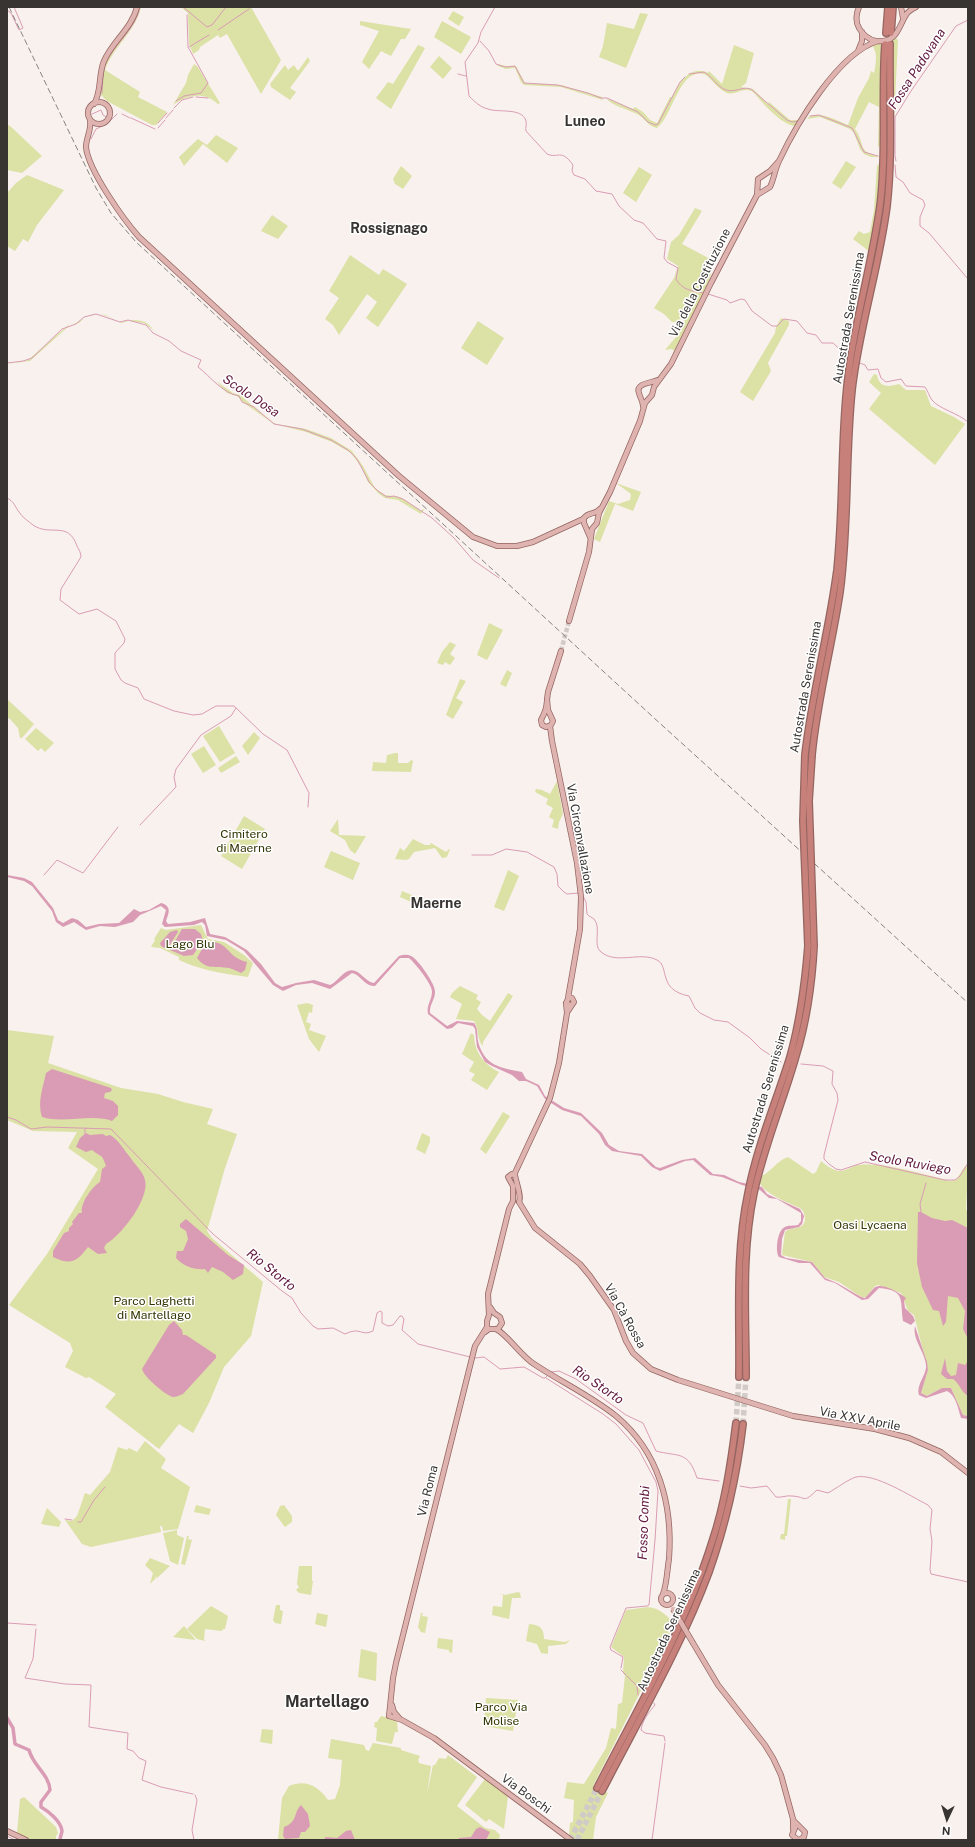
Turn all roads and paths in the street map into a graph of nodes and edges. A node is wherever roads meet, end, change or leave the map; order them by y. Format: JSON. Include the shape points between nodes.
{"nodes":[{"id":1,"x":137,"y":7,"type":"edge"},
{"id":2,"x":859,"y":7,"type":"edge"},
{"id":3,"x":888,"y":7,"type":"edge"},
{"id":4,"x":893,"y":7,"type":"edge"},
{"id":5,"x":901,"y":7,"type":"edge"},
{"id":6,"x":916,"y":7,"type":"edge"},
{"id":7,"x":903,"y":22,"type":"junction"},
{"id":8,"x":862,"y":32,"type":"junction"},
{"id":9,"x":878,"y":41,"type":"junction"},
{"id":10,"x":888,"y":44,"type":"dead end"},
{"id":11,"x":855,"y":55,"type":"junction"},
{"id":12,"x":99,"y":89,"type":"junction"},
{"id":13,"x":104,"y":103,"type":"junction"},
{"id":14,"x":94,"y":104,"type":"junction"},
{"id":15,"x":90,"y":120,"type":"junction"},
{"id":16,"x":99,"y":124,"type":"junction"},
{"id":17,"x":88,"y":135,"type":"junction"},
{"id":18,"x":779,"y":161,"type":"junction"},
{"id":19,"x":764,"y":175,"type":"junction"},
{"id":20,"x":772,"y":180,"type":"junction"},
{"id":21,"x":758,"y":186,"type":"junction"},
{"id":22,"x":764,"y":190,"type":"junction"},
{"id":23,"x":757,"y":195,"type":"junction"},
{"id":24,"x":661,"y":378,"type":"junction"},
{"id":25,"x":647,"y":384,"type":"junction"},
{"id":26,"x":653,"y":389,"type":"junction"},
{"id":27,"x":641,"y":397,"type":"junction"},
{"id":28,"x":649,"y":398,"type":"junction"},
{"id":29,"x":643,"y":410,"type":"junction"},
{"id":30,"x":604,"y":504,"type":"junction"},
{"id":31,"x":592,"y":514,"type":"junction"},
{"id":32,"x":597,"y":521,"type":"junction"},
{"id":33,"x":584,"y":523,"type":"junction"},
{"id":34,"x":594,"y":527,"type":"junction"},
{"id":35,"x":591,"y":540,"type":"junction"},
{"id":36,"x":569,"y":621,"type":"tunnel mouth"},
{"id":37,"x":561,"y":651,"type":"tunnel mouth"},
{"id":38,"x":547,"y":699,"type":"junction"},
{"id":39,"x":544,"y":716,"type":"junction"},
{"id":40,"x":551,"y":717,"type":"junction"},
{"id":41,"x":548,"y":726,"type":"junction"},
{"id":42,"x":570,"y":998,"type":"junction"},
{"id":43,"x":568,"y":1004,"type":"junction"},
{"id":44,"x":514,"y":1174,"type":"junction"},
{"id":45,"x":513,"y":1201,"type":"junction"},
{"id":46,"x":519,"y":1202,"type":"junction"},
{"id":47,"x":488,"y":1304,"type":"junction"},
{"id":48,"x":495,"y":1314,"type":"junction"},
{"id":49,"x":489,"y":1316,"type":"junction"},
{"id":50,"x":487,"y":1325,"type":"junction"},
{"id":51,"x":501,"y":1325,"type":"junction"},
{"id":52,"x":494,"y":1329,"type":"junction"},
{"id":53,"x":484,"y":1333,"type":"junction"},
{"id":54,"x":506,"y":1338,"type":"junction"},
{"id":55,"x":742,"y":1378,"type":"tunnel mouth"},
{"id":56,"x":810,"y":1420,"type":"joint"},
{"id":57,"x":739,"y":1424,"type":"tunnel mouth"},
{"id":58,"x":968,"y":1473,"type":"edge"},
{"id":59,"x":666,"y":1585,"type":"junction"},
{"id":60,"x":663,"y":1594,"type":"junction"},
{"id":61,"x":670,"y":1594,"type":"junction"},
{"id":62,"x":670,"y":1604,"type":"junction"},
{"id":63,"x":391,"y":1699,"type":"junction"},
{"id":64,"x":393,"y":1709,"type":"junction"},
{"id":65,"x":389,"y":1716,"type":"junction"},
{"id":66,"x":401,"y":1720,"type":"junction"},
{"id":67,"x":600,"y":1789,"type":"tunnel mouth"},
{"id":68,"x":793,"y":1819,"type":"junction"},
{"id":69,"x":800,"y":1827,"type":"junction"},
{"id":70,"x":793,"y":1829,"type":"junction"},
{"id":71,"x":7,"y":1830,"type":"edge"},
{"id":72,"x":26,"y":1840,"type":"edge"},
{"id":73,"x":571,"y":1840,"type":"edge"},
{"id":74,"x":799,"y":1840,"type":"edge"}],
"edges":[{"from":1,"to":12,"type":"main road","via":[[133,18],[104,60]]},
{"from":2,"to":8,"type":"main road","via":[[856,20]]},
{"from":3,"to":4,"type":"highway","via":[[888,33]]},
{"from":5,"to":7,"type":"main road"},
{"from":6,"to":7,"type":"main road","via":[[907,13]]},
{"from":7,"to":9,"type":"main road","via":[[893,37]]},
{"from":8,"to":9,"type":"main road"},
{"from":8,"to":11,"type":"main road","via":[[862,44]]},
{"from":9,"to":11,"type":"main road"},
{"from":10,"to":55,"type":"highway","name":"Autostrada Serenissima","bridge":true,"via":[[880,205],[849,372],[836,570],[810,717],[803,815],[811,946],[796,1031],[742,1226],[739,1260]]},
{"from":11,"to":18,"type":"main road","via":[[822,88]]},
{"from":12,"to":13,"type":"main road","via":[[100,100]]},
{"from":12,"to":14,"type":"main road"},
{"from":13,"to":14,"type":"main road"},
{"from":13,"to":16,"type":"main road","via":[[110,109],[110,116],[105,123]]},
{"from":14,"to":15,"type":"main road","via":[[88,111]]},
{"from":15,"to":16,"type":"main road"},
{"from":15,"to":17,"type":"main road"},
{"from":16,"to":17,"type":"main road"},
{"from":17,"to":33,"type":"main road","via":[[87,152],[101,182],[121,216],[139,237],[388,466],[466,532],[491,545],[512,547],[533,542],[575,522]]},
{"from":18,"to":19,"type":"main road"},
{"from":18,"to":20,"type":"main road"},
{"from":19,"to":20,"type":"main road"},
{"from":19,"to":21,"type":"main road","via":[[758,179]]},
{"from":20,"to":22,"type":"main road","via":[[770,187]]},
{"from":21,"to":22,"type":"main road"},
{"from":21,"to":23,"type":"main road","name":"Via della Costituzione"},
{"from":22,"to":23,"type":"main road","name":"Via della Costituzione"},
{"from":23,"to":24,"type":"main road","name":"Via della Costituzione","via":[[678,350]]},
{"from":24,"to":25,"type":"main road"},
{"from":24,"to":26,"type":"main road","name":"Via della Costituzione"},
{"from":25,"to":26,"type":"main road"},
{"from":25,"to":27,"type":"main road","via":[[639,387],[638,393]]},
{"from":26,"to":28,"type":"main road","via":[[653,394]]},
{"from":27,"to":28,"type":"main road"},
{"from":27,"to":29,"type":"main road"},
{"from":28,"to":29,"type":"main road"},
{"from":29,"to":30,"type":"main road"},
{"from":30,"to":31,"type":"main road","via":[[599,511]]},
{"from":30,"to":32,"type":"main road"},
{"from":31,"to":32,"type":"main road","via":[[596,516]]},
{"from":31,"to":33,"type":"main road","via":[[587,514]]},
{"from":32,"to":34,"type":"main road"},
{"from":33,"to":34,"type":"main road","via":[[589,528]]},
{"from":33,"to":35,"type":"main road"},
{"from":34,"to":35,"type":"main road"},
{"from":35,"to":36,"type":"main road"},
{"from":37,"to":38,"type":"main road"},
{"from":38,"to":39,"type":"main road"},
{"from":38,"to":40,"type":"main road"},
{"from":39,"to":40,"type":"main road"},
{"from":39,"to":41,"type":"main road","via":[[540,721]]},
{"from":40,"to":41,"type":"main road","via":[[552,722]]},
{"from":41,"to":42,"type":"main road","name":"Via Circonvallazione","via":[[577,863],[581,894],[580,929]]},
{"from":42,"to":43,"type":"main road"},
{"from":42,"to":43,"type":"main road","via":[[574,1003]]},
{"from":43,"to":44,"type":"main road","via":[[557,1073],[549,1100]]},
{"from":44,"to":45,"type":"main road","via":[[508,1177],[514,1188]]},
{"from":44,"to":46,"type":"main road","via":[[521,1197]]},
{"from":45,"to":46,"type":"main road"},
{"from":45,"to":47,"type":"main road","via":[[488,1294]]},
{"from":46,"to":56,"type":"main road","name":"Via Cà Rossa","via":[[535,1228],[580,1264],[595,1282],[614,1310],[628,1345],[643,1363],[678,1380]]},
{"from":47,"to":48,"type":"main road"},
{"from":47,"to":49,"type":"main road"},
{"from":48,"to":49,"type":"main road"},
{"from":48,"to":51,"type":"main road","via":[[501,1318]]},
{"from":49,"to":50,"type":"main road"},
{"from":50,"to":52,"type":"main road"},
{"from":50,"to":53,"type":"main road","name":"Via Roma"},
{"from":51,"to":52,"type":"main road"},
{"from":51,"to":54,"type":"main road"},
{"from":52,"to":53,"type":"main road"},
{"from":52,"to":54,"type":"main road"},
{"from":53,"to":63,"type":"main road","name":"Via Roma","via":[[475,1346],[472,1357],[392,1678]]},
{"from":54,"to":59,"type":"main road","via":[[524,1357],[618,1418],[634,1434],[650,1457],[661,1481],[669,1514],[670,1543]]},
{"from":56,"to":58,"type":"main road","name":"Via XXV Aprile","via":[[874,1430],[914,1440],[941,1452]]},
{"from":57,"to":67,"type":"highway","name":"Autostrada Serenissima","via":[[737,1463],[726,1516],[709,1572],[681,1637]]},
{"from":59,"to":60,"type":"main road"},
{"from":59,"to":61,"type":"main road"},
{"from":60,"to":61,"type":"main road"},
{"from":60,"to":62,"type":"main road","via":[[661,1602]]},
{"from":61,"to":62,"type":"main road","via":[[674,1598]]},
{"from":62,"to":68,"type":"main road","bridge":true,"via":[[726,1697],[774,1758]]},
{"from":63,"to":64,"type":"main road"},
{"from":63,"to":65,"type":"main road"},
{"from":64,"to":65,"type":"main road"},
{"from":64,"to":66,"type":"main road"},
{"from":65,"to":66,"type":"main road","name":"Via Boschi"},
{"from":66,"to":73,"type":"main road","name":"Via Boschi","via":[[434,1738]]},
{"from":68,"to":69,"type":"main road"},
{"from":68,"to":70,"type":"main road"},
{"from":69,"to":70,"type":"main road"},
{"from":69,"to":74,"type":"main road","via":[[805,1833]]},
{"from":70,"to":74,"type":"main road","via":[[792,1836]]},
{"from":71,"to":72,"type":"main road"}]}
